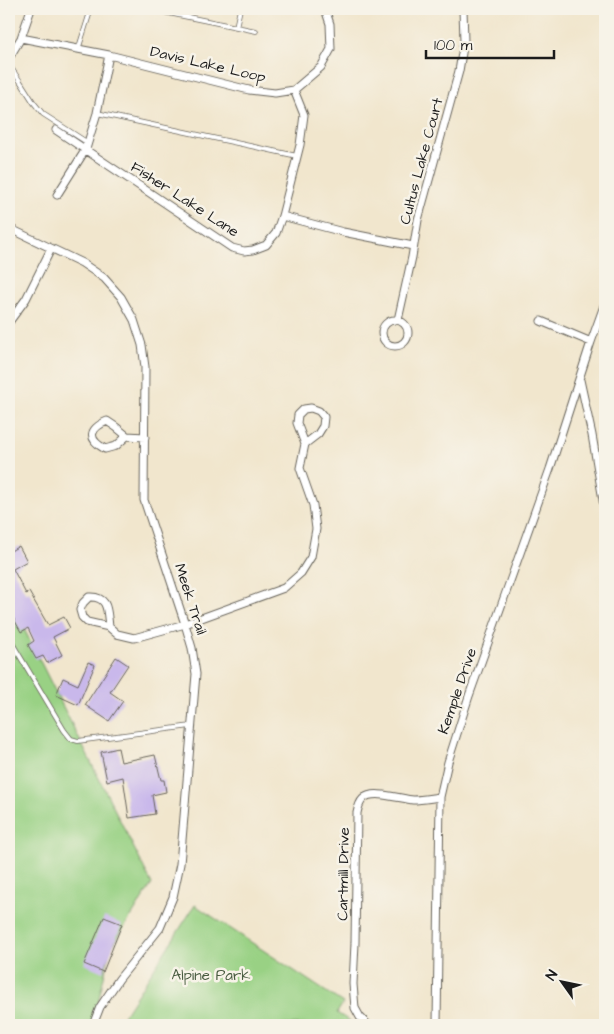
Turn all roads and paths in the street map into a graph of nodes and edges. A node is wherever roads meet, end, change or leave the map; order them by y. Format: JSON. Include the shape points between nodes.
{"nodes":[{"id":1,"x":31,"y":9,"type":"edge"},
{"id":2,"x":91,"y":9,"type":"edge"},
{"id":3,"x":150,"y":9,"type":"edge"},
{"id":4,"x":240,"y":9,"type":"edge"},
{"id":5,"x":325,"y":9,"type":"edge"},
{"id":6,"x":463,"y":9,"type":"edge"},
{"id":7,"x":236,"y":27,"type":"junction"},
{"id":8,"x":256,"y":31,"type":"dead end"},
{"id":9,"x":21,"y":38,"type":"junction"},
{"id":10,"x":78,"y":50,"type":"junction"},
{"id":11,"x":109,"y":55,"type":"junction"},
{"id":12,"x":9,"y":58,"type":"edge"},
{"id":13,"x":9,"y":65,"type":"edge"},
{"id":14,"x":294,"y":90,"type":"junction"},
{"id":15,"x":97,"y":113,"type":"junction"},
{"id":16,"x":56,"y":130,"type":"dead end"},
{"id":17,"x":87,"y":146,"type":"junction"},
{"id":18,"x":297,"y":156,"type":"junction"},
{"id":19,"x":57,"y":195,"type":"dead end"},
{"id":20,"x":282,"y":216,"type":"junction"},
{"id":21,"x":9,"y":228,"type":"edge"},
{"id":22,"x":414,"y":246,"type":"junction"},
{"id":23,"x":51,"y":249,"type":"junction"},
{"id":24,"x":605,"y":303,"type":"edge"},
{"id":25,"x":398,"y":320,"type":"dead end"},
{"id":26,"x":541,"y":321,"type":"dead end"},
{"id":27,"x":9,"y":322,"type":"edge"},
{"id":28,"x":591,"y":342,"type":"junction"},
{"id":29,"x":580,"y":380,"type":"junction"},
{"id":30,"x":127,"y":436,"type":"junction"},
{"id":31,"x":145,"y":437,"type":"junction"},
{"id":32,"x":305,"y":444,"type":"junction"},
{"id":33,"x":605,"y":512,"type":"edge"},
{"id":34,"x":185,"y":624,"type":"junction"},
{"id":35,"x":109,"y":627,"type":"junction"},
{"id":36,"x":9,"y":638,"type":"edge"},
{"id":37,"x":191,"y":726,"type":"junction"},
{"id":38,"x":440,"y":797,"type":"junction"},
{"id":39,"x":93,"y":1025,"type":"edge"},
{"id":40,"x":368,"y":1025,"type":"edge"},
{"id":41,"x":437,"y":1025,"type":"edge"}],
"edges":[{"from":1,"to":9,"type":"street"},
{"from":2,"to":10,"type":"lane"},
{"from":3,"to":7,"type":"lane"},
{"from":4,"to":7,"type":"lane"},
{"from":5,"to":14,"type":"street","via":[[330,24],[331,49],[321,67]]},
{"from":6,"to":22,"type":"street","name":"Cultus Lake Court","via":[[464,40],[459,71],[418,220]]},
{"from":7,"to":8,"type":"lane"},
{"from":9,"to":10,"type":"street","name":"Davis Lake Loop"},
{"from":9,"to":12,"type":"street"},
{"from":10,"to":11,"type":"street","name":"Davis Lake Loop"},
{"from":11,"to":14,"type":"street","name":"Davis Lake Loop","via":[[249,90]]},
{"from":11,"to":15,"type":"street"},
{"from":13,"to":17,"type":"lane","name":"Fisher Lake Lane","via":[[43,114]]},
{"from":14,"to":18,"type":"street","name":"Fisher Lake Lane","via":[[304,116]]},
{"from":15,"to":17,"type":"street"},
{"from":15,"to":18,"type":"lane"},
{"from":16,"to":17,"type":"street","name":"Fisher Lake Lane"},
{"from":17,"to":19,"type":"street"},
{"from":17,"to":20,"type":"street","name":"Fisher Lake Lane","via":[[232,248],[244,251],[266,245],[276,233]]},
{"from":18,"to":20,"type":"street","name":"Fisher Lake Lane"},
{"from":20,"to":22,"type":"street"},
{"from":21,"to":23,"type":"street","name":"Meek Trail"},
{"from":22,"to":25,"type":"street","name":"Cultus Lake Court"},
{"from":23,"to":27,"type":"street","via":[[26,299]]},
{"from":23,"to":31,"type":"street","name":"Meek Trail","via":[[82,263],[104,278],[121,296],[134,320],[146,367]]},
{"from":24,"to":28,"type":"street","name":"Kemple Drive"},
{"from":26,"to":28,"type":"street"},
{"from":28,"to":29,"type":"street","name":"Kemple Drive"},
{"from":29,"to":33,"type":"street"},
{"from":29,"to":38,"type":"street","name":"Kemple Drive","via":[[469,696]]},
{"from":30,"to":30,"type":"street","via":[[107,421],[93,431],[96,444],[105,449],[116,446]]},
{"from":30,"to":31,"type":"street"},
{"from":31,"to":34,"type":"street","name":"Meek Trail","via":[[144,500]]},
{"from":32,"to":32,"type":"street","via":[[323,426],[324,417],[311,408],[298,415],[297,423]]},
{"from":32,"to":34,"type":"street","via":[[300,468],[316,529],[311,557],[284,588]]},
{"from":34,"to":35,"type":"street","via":[[134,638],[117,634]]},
{"from":34,"to":37,"type":"street","name":"Meek Trail","via":[[196,674]]},
{"from":35,"to":35,"type":"street","via":[[103,600],[89,596],[80,610],[82,617],[87,622]]},
{"from":36,"to":37,"type":"lane","via":[[72,739],[78,741]]},
{"from":37,"to":39,"type":"street","name":"Meek Trail","via":[[180,864],[174,898],[160,928],[119,979],[100,1007]]},
{"from":38,"to":40,"type":"street","name":"Cartmill Drive","via":[[415,800],[388,795],[367,796],[358,806],[353,984],[355,1008]]},
{"from":38,"to":41,"type":"street","name":"Kemple Drive"}]}
